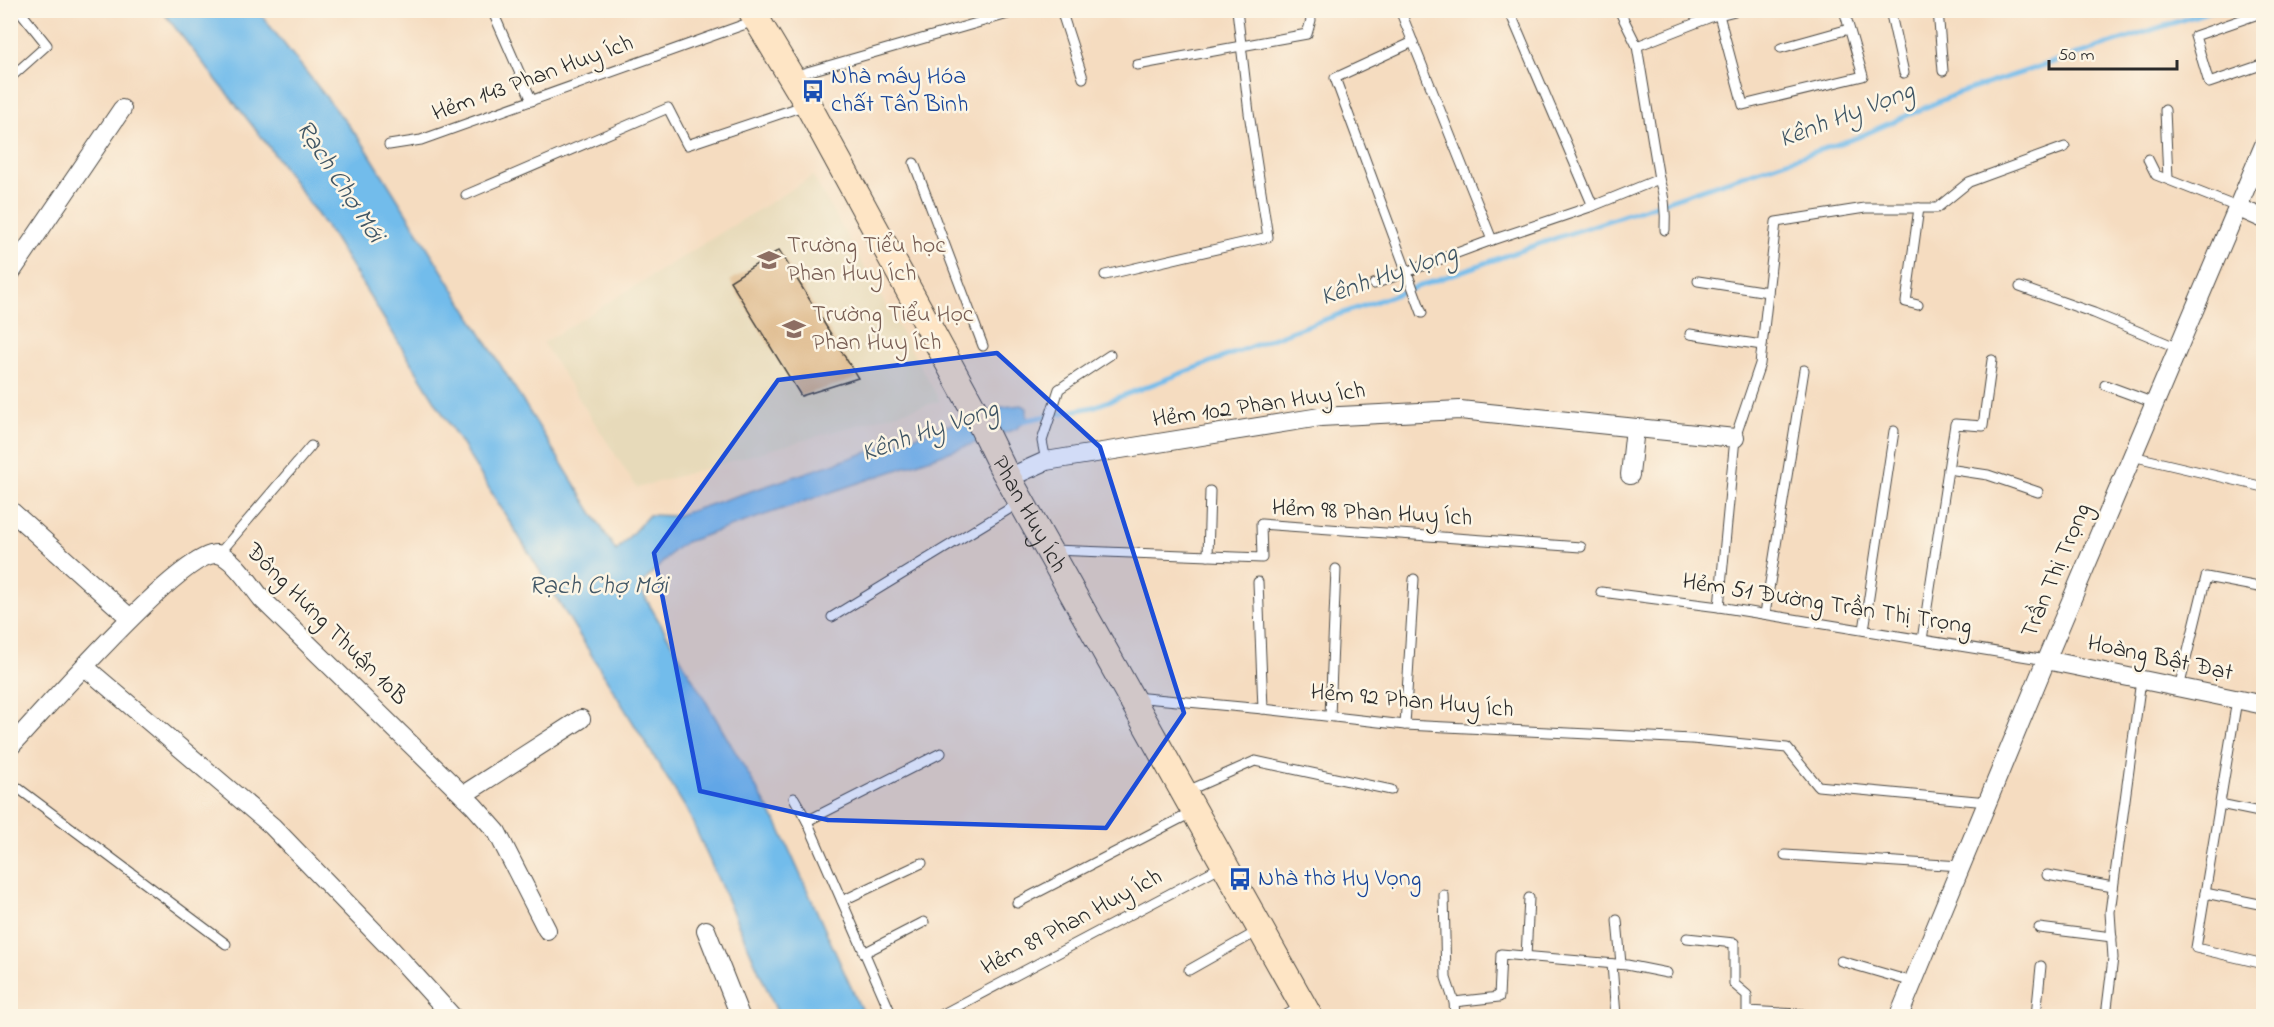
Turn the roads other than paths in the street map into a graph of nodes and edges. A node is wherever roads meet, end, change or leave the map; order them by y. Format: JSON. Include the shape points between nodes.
{"nodes":[{"id":1,"x":19,"y":10,"type":"edge"},
{"id":2,"x":492,"y":10,"type":"edge"},
{"id":3,"x":1022,"y":10,"type":"edge"},
{"id":4,"x":1061,"y":10,"type":"edge"},
{"id":5,"x":1237,"y":10,"type":"edge"},
{"id":6,"x":1309,"y":10,"type":"edge"},
{"id":7,"x":1400,"y":10,"type":"edge"},
{"id":8,"x":1509,"y":10,"type":"edge"},
{"id":9,"x":1619,"y":10,"type":"edge"},
{"id":10,"x":1738,"y":10,"type":"edge"},
{"id":11,"x":1844,"y":10,"type":"edge"},
{"id":12,"x":1890,"y":10,"type":"edge"},
{"id":13,"x":1938,"y":10,"type":"edge"},
{"id":14,"x":1713,"y":14,"type":"edge"},
{"id":15,"x":754,"y":15,"type":"edge"},
{"id":16,"x":2264,"y":21,"type":"edge"},
{"id":17,"x":1850,"y":29,"type":"junction"},
{"id":18,"x":1413,"y":42,"type":"junction"},
{"id":19,"x":1241,"y":45,"type":"junction"},
{"id":20,"x":1637,"y":46,"type":"junction"},
{"id":21,"x":1781,"y":48,"type":"dead end"},
{"id":22,"x":2264,"y":64,"type":"edge"},
{"id":23,"x":1137,"y":65,"type":"dead end"},
{"id":24,"x":1943,"y":71,"type":"dead end"},
{"id":25,"x":1904,"y":73,"type":"dead end"},
{"id":26,"x":791,"y":76,"type":"junction"},
{"id":27,"x":10,"y":78,"type":"edge"},
{"id":28,"x":1083,"y":78,"type":"dead end"},
{"id":29,"x":532,"y":101,"type":"junction"},
{"id":30,"x":808,"y":105,"type":"junction"},
{"id":31,"x":122,"y":109,"type":"dead end"},
{"id":32,"x":2165,"y":110,"type":"dead end"},
{"id":33,"x":389,"y":145,"type":"dead end"},
{"id":34,"x":2065,"y":147,"type":"dead end"},
{"id":35,"x":2262,"y":154,"type":"edge"},
{"id":36,"x":2148,"y":159,"type":"dead end"},
{"id":37,"x":914,"y":163,"type":"dead end"},
{"id":38,"x":2168,"y":179,"type":"junction"},
{"id":39,"x":1659,"y":180,"type":"junction"},
{"id":40,"x":466,"y":195,"type":"dead end"},
{"id":41,"x":1593,"y":206,"type":"junction"},
{"id":42,"x":2237,"y":207,"type":"junction"},
{"id":43,"x":1919,"y":208,"type":"junction"},
{"id":44,"x":2264,"y":219,"type":"edge"},
{"id":45,"x":1665,"y":230,"type":"dead end"},
{"id":46,"x":1492,"y":240,"type":"junction"},
{"id":47,"x":1408,"y":273,"type":"junction"},
{"id":48,"x":10,"y":274,"type":"edge"},
{"id":49,"x":1105,"y":275,"type":"dead end"},
{"id":50,"x":1698,"y":281,"type":"dead end"},
{"id":51,"x":1374,"y":284,"type":"dead end"},
{"id":52,"x":2020,"y":287,"type":"dead end"},
{"id":53,"x":1768,"y":292,"type":"junction"},
{"id":54,"x":1918,"y":304,"type":"dead end"},
{"id":55,"x":1422,"y":313,"type":"dead end"},
{"id":56,"x":1690,"y":334,"type":"dead end"},
{"id":57,"x":1762,"y":345,"type":"junction"},
{"id":58,"x":982,"y":346,"type":"dead end"},
{"id":59,"x":2178,"y":348,"type":"junction"},
{"id":60,"x":1110,"y":356,"type":"dead end"},
{"id":61,"x":1992,"y":360,"type":"dead end"},
{"id":62,"x":1804,"y":370,"type":"dead end"},
{"id":63,"x":2104,"y":385,"type":"dead end"},
{"id":64,"x":2154,"y":403,"type":"junction"},
{"id":65,"x":1635,"y":428,"type":"junction"},
{"id":66,"x":1894,"y":431,"type":"dead end"},
{"id":67,"x":1735,"y":438,"type":"junction"},
{"id":68,"x":311,"y":446,"type":"dead end"},
{"id":69,"x":2132,"y":456,"type":"junction"},
{"id":70,"x":1046,"y":461,"type":"junction"},
{"id":71,"x":1948,"y":469,"type":"junction"},
{"id":72,"x":1005,"y":472,"type":"junction"},
{"id":73,"x":1630,"y":475,"type":"dead end"},
{"id":74,"x":2264,"y":487,"type":"edge"},
{"id":75,"x":1210,"y":491,"type":"dead end"},
{"id":76,"x":2038,"y":492,"type":"dead end"},
{"id":77,"x":1021,"y":502,"type":"junction"},
{"id":78,"x":10,"y":510,"type":"edge"},
{"id":79,"x":1581,"y":547,"type":"dead end"},
{"id":80,"x":1047,"y":550,"type":"junction"},
{"id":81,"x":219,"y":554,"type":"junction"},
{"id":82,"x":1208,"y":556,"type":"junction"},
{"id":83,"x":1336,"y":569,"type":"dead end"},
{"id":84,"x":1414,"y":579,"type":"dead end"},
{"id":85,"x":1258,"y":582,"type":"dead end"},
{"id":86,"x":2264,"y":588,"type":"edge"},
{"id":87,"x":1601,"y":592,"type":"dead end"},
{"id":88,"x":1719,"y":607,"type":"junction"},
{"id":89,"x":1765,"y":614,"type":"junction"},
{"id":90,"x":832,"y":616,"type":"dead end"},
{"id":91,"x":130,"y":618,"type":"junction"},
{"id":92,"x":1864,"y":630,"type":"junction"},
{"id":93,"x":1922,"y":640,"type":"junction"},
{"id":94,"x":2046,"y":660,"type":"junction"},
{"id":95,"x":85,"y":667,"type":"junction"},
{"id":96,"x":2141,"y":680,"type":"junction"},
{"id":97,"x":2179,"y":688,"type":"junction"},
{"id":98,"x":1129,"y":697,"type":"junction"},
{"id":99,"x":2237,"y":700,"type":"junction"},
{"id":100,"x":2264,"y":705,"type":"edge"},
{"id":101,"x":1263,"y":709,"type":"junction"},
{"id":102,"x":1330,"y":716,"type":"junction"},
{"id":103,"x":581,"y":719,"type":"dead end"},
{"id":104,"x":1405,"y":725,"type":"junction"},
{"id":105,"x":10,"y":747,"type":"edge"},
{"id":106,"x":941,"y":753,"type":"dead end"},
{"id":107,"x":10,"y":782,"type":"edge"},
{"id":108,"x":1391,"y":790,"type":"dead end"},
{"id":109,"x":463,"y":795,"type":"junction"},
{"id":110,"x":794,"y":798,"type":"dead end"},
{"id":111,"x":1188,"y":802,"type":"junction"},
{"id":112,"x":1987,"y":802,"type":"junction"},
{"id":113,"x":2220,"y":804,"type":"junction"},
{"id":114,"x":2264,"y":813,"type":"edge"},
{"id":115,"x":807,"y":821,"type":"junction"},
{"id":116,"x":1785,"y":855,"type":"dead end"},
{"id":117,"x":922,"y":863,"type":"dead end"},
{"id":118,"x":1224,"y":865,"type":"junction"},
{"id":119,"x":1961,"y":866,"type":"junction"},
{"id":120,"x":2047,"y":876,"type":"dead end"},
{"id":121,"x":2113,"y":887,"type":"junction"},
{"id":122,"x":2205,"y":893,"type":"junction"},
{"id":123,"x":1444,"y":895,"type":"dead end"},
{"id":124,"x":1529,"y":898,"type":"dead end"},
{"id":125,"x":842,"y":901,"type":"junction"},
{"id":126,"x":1017,"y":903,"type":"dead end"},
{"id":127,"x":2264,"y":905,"type":"edge"},
{"id":128,"x":1617,"y":920,"type":"dead end"},
{"id":129,"x":924,"y":922,"type":"dead end"},
{"id":130,"x":2039,"y":928,"type":"dead end"},
{"id":131,"x":548,"y":930,"type":"dead end"},
{"id":132,"x":706,"y":930,"type":"dead end"},
{"id":133,"x":1260,"y":930,"type":"junction"},
{"id":134,"x":2112,"y":937,"type":"junction"},
{"id":135,"x":1687,"y":938,"type":"dead end"},
{"id":136,"x":226,"y":944,"type":"dead end"},
{"id":137,"x":864,"y":953,"type":"junction"},
{"id":138,"x":1526,"y":957,"type":"junction"},
{"id":139,"x":1841,"y":961,"type":"dead end"},
{"id":140,"x":1616,"y":964,"type":"junction"},
{"id":141,"x":2264,"y":964,"type":"edge"},
{"id":142,"x":2042,"y":966,"type":"dead end"},
{"id":143,"x":1189,"y":970,"type":"dead end"},
{"id":144,"x":1667,"y":973,"type":"dead end"},
{"id":145,"x":1913,"y":982,"type":"junction"},
{"id":146,"x":1454,"y":1002,"type":"junction"},
{"id":147,"x":1299,"y":1013,"type":"edge"},
{"id":148,"x":452,"y":1017,"type":"edge"},
{"id":149,"x":740,"y":1017,"type":"edge"},
{"id":150,"x":892,"y":1017,"type":"edge"},
{"id":151,"x":939,"y":1017,"type":"edge"},
{"id":152,"x":1455,"y":1017,"type":"edge"},
{"id":153,"x":1616,"y":1017,"type":"edge"},
{"id":154,"x":1832,"y":1017,"type":"edge"},
{"id":155,"x":1899,"y":1017,"type":"edge"},
{"id":156,"x":2036,"y":1017,"type":"edge"},
{"id":157,"x":2106,"y":1017,"type":"edge"}],
"edges":[{"from":1,"to":27,"type":"lane","via":[[47,45]]},
{"from":2,"to":29,"type":"lane"},
{"from":3,"to":26,"type":"lane"},
{"from":4,"to":28,"type":"lane"},
{"from":5,"to":19,"type":"lane"},
{"from":6,"to":19,"type":"lane","via":[[1307,34]]},
{"from":7,"to":18,"type":"lane"},
{"from":8,"to":41,"type":"lane"},
{"from":9,"to":20,"type":"lane"},
{"from":10,"to":14,"type":"lane"},
{"from":11,"to":17,"type":"lane"},
{"from":12,"to":25,"type":"lane"},
{"from":13,"to":24,"type":"lane"},
{"from":14,"to":17,"type":"lane","via":[[1743,105],[1863,76]]},
{"from":14,"to":20,"type":"lane"},
{"from":15,"to":26,"type":"main road","name":"Phan Huy Ích"},
{"from":15,"to":29,"type":"lane","name":"Hẻm 143 Phan Huy Ích"},
{"from":16,"to":22,"type":"lane","via":[[2261,13],[2195,36],[2209,83]]},
{"from":17,"to":21,"type":"lane"},
{"from":18,"to":46,"type":"lane"},
{"from":18,"to":47,"type":"lane","via":[[1335,78]]},
{"from":19,"to":23,"type":"lane"},
{"from":19,"to":49,"type":"lane","via":[[1268,237]]},
{"from":20,"to":39,"type":"lane"},
{"from":26,"to":30,"type":"main road","name":"Phan Huy Ích"},
{"from":29,"to":33,"type":"lane","name":"Hẻm 143 Phan Huy Ích","via":[[421,140]]},
{"from":30,"to":40,"type":"lane","via":[[687,145],[668,108]]},
{"from":30,"to":72,"type":"main road","name":"Phan Huy Ích"},
{"from":31,"to":48,"type":"street"},
{"from":32,"to":38,"type":"lane"},
{"from":34,"to":43,"type":"lane","via":[[1969,182],[1937,208]]},
{"from":35,"to":42,"type":"street","name":"Trần Thị Trọng"},
{"from":36,"to":38,"type":"lane","via":[[2156,175]]},
{"from":37,"to":58,"type":"lane"},
{"from":38,"to":42,"type":"lane"},
{"from":39,"to":41,"type":"lane"},
{"from":39,"to":45,"type":"lane","via":[[1666,211]]},
{"from":41,"to":46,"type":"lane"},
{"from":42,"to":44,"type":"street"},
{"from":42,"to":59,"type":"street","name":"Trần Thị Trọng"},
{"from":43,"to":53,"type":"lane","via":[[1865,208],[1776,222]]},
{"from":43,"to":54,"type":"lane","via":[[1906,302]]},
{"from":46,"to":47,"type":"lane"},
{"from":47,"to":51,"type":"lane"},
{"from":47,"to":55,"type":"lane"},
{"from":50,"to":53,"type":"lane"},
{"from":52,"to":59,"type":"lane"},
{"from":53,"to":57,"type":"lane"},
{"from":56,"to":57,"type":"lane"},
{"from":57,"to":67,"type":"lane","via":[[1760,364]]},
{"from":59,"to":64,"type":"street","name":"Trần Thị Trọng"},
{"from":60,"to":70,"type":"lane","via":[[1059,389],[1042,441]]},
{"from":61,"to":71,"type":"lane","via":[[1983,426],[1955,424]]},
{"from":62,"to":89,"type":"lane"},
{"from":63,"to":64,"type":"lane"},
{"from":64,"to":69,"type":"street","name":"Trần Thị Trọng"},
{"from":65,"to":67,"type":"street","name":"Hẻm 102 Phan Huy Ích"},
{"from":65,"to":70,"type":"street","name":"Hẻm 102 Phan Huy Ích","via":[[1460,410],[1320,417]]},
{"from":65,"to":73,"type":"street"},
{"from":66,"to":92,"type":"lane"},
{"from":67,"to":88,"type":"lane"},
{"from":68,"to":81,"type":"lane"},
{"from":69,"to":74,"type":"lane"},
{"from":69,"to":94,"type":"street","name":"Trần Thị Trọng"},
{"from":70,"to":72,"type":"street","name":"Hẻm 102 Phan Huy Ích"},
{"from":71,"to":76,"type":"lane","via":[[1988,475]]},
{"from":71,"to":93,"type":"lane"},
{"from":72,"to":77,"type":"main road","name":"Phan Huy Ích"},
{"from":75,"to":82,"type":"lane"},
{"from":77,"to":80,"type":"main road","name":"Phan Huy Ích"},
{"from":77,"to":90,"type":"lane"},
{"from":78,"to":91,"type":"street"},
{"from":79,"to":82,"type":"lane","name":"Hẻm 98 Phan Huy Ích","via":[[1261,524],[1262,558]]},
{"from":80,"to":82,"type":"lane","name":"Hẻm 98 Phan Huy Ích"},
{"from":80,"to":98,"type":"main road","name":"Phan Huy Ích"},
{"from":81,"to":91,"type":"street","name":"Đông Hưng Thuận 10B","via":[[206,555],[188,567]]},
{"from":81,"to":109,"type":"street","name":"Đông Hưng Thuận 10B","via":[[232,562],[262,599]]},
{"from":83,"to":102,"type":"lane"},
{"from":84,"to":104,"type":"lane"},
{"from":85,"to":101,"type":"lane"},
{"from":86,"to":97,"type":"lane","via":[[2206,577]]},
{"from":87,"to":88,"type":"lane","name":"Hẻm 51 Đường Trần Thị Trọng"},
{"from":88,"to":89,"type":"lane","name":"Hẻm 51 Đường Trần Thị Trọng"},
{"from":89,"to":92,"type":"lane","name":"Hẻm 51 Đường Trần Thị Trọng"},
{"from":91,"to":95,"type":"street","name":"Đông Hưng Thuận 10B"},
{"from":92,"to":93,"type":"lane","name":"Hẻm 51 Đường Trần Thị Trọng"},
{"from":93,"to":94,"type":"lane","name":"Hẻm 51 Đường Trần Thị Trọng"},
{"from":94,"to":96,"type":"street","name":"Hoàng Bật Đạt"},
{"from":94,"to":112,"type":"street","name":"Trần Thị Trọng"},
{"from":95,"to":105,"type":"street","name":"Đông Hưng Thuận 10B"},
{"from":95,"to":148,"type":"street","via":[[272,826]]},
{"from":96,"to":97,"type":"street","name":"Hoàng Bật Đạt"},
{"from":96,"to":121,"type":"lane"},
{"from":97,"to":99,"type":"street","name":"Hoàng Bật Đạt"},
{"from":98,"to":101,"type":"lane","name":"Hẻm 92 Phan Huy Ích"},
{"from":98,"to":111,"type":"main road","name":"Phan Huy Ích"},
{"from":99,"to":100,"type":"street","name":"Hoàng Bật Đạt"},
{"from":99,"to":113,"type":"lane"},
{"from":101,"to":102,"type":"lane","name":"Hẻm 92 Phan Huy Ích"},
{"from":102,"to":104,"type":"lane","name":"Hẻm 92 Phan Huy Ích"},
{"from":103,"to":109,"type":"street"},
{"from":104,"to":112,"type":"lane","name":"Hẻm 92 Phan Huy Ích","via":[[1692,739],[1787,748],[1818,786]]},
{"from":106,"to":115,"type":"lane"},
{"from":107,"to":136,"type":"lane"},
{"from":108,"to":111,"type":"lane","via":[[1255,761],[1206,781]]},
{"from":109,"to":131,"type":"street","name":"Đông Hưng Thuận 10B","via":[[497,832]]},
{"from":110,"to":115,"type":"lane"},
{"from":111,"to":118,"type":"main road","name":"Phan Huy Ích"},
{"from":111,"to":126,"type":"lane"},
{"from":112,"to":119,"type":"street","name":"Trần Thị Trọng"},
{"from":113,"to":114,"type":"lane"},
{"from":113,"to":122,"type":"lane"},
{"from":115,"to":125,"type":"lane"},
{"from":116,"to":119,"type":"lane"},
{"from":117,"to":125,"type":"lane"},
{"from":118,"to":133,"type":"main road","name":"Phan Huy Ích"},
{"from":118,"to":151,"type":"lane","name":"Hẻm 89 Phan Huy Ích"},
{"from":119,"to":145,"type":"street","name":"Trần Thị Trọng"},
{"from":120,"to":121,"type":"lane"},
{"from":121,"to":134,"type":"lane"},
{"from":122,"to":127,"type":"lane"},
{"from":122,"to":141,"type":"lane","via":[[2196,948]]},
{"from":123,"to":146,"type":"lane","via":[[1446,978]]},
{"from":124,"to":138,"type":"lane"},
{"from":125,"to":137,"type":"lane"},
{"from":128,"to":140,"type":"lane"},
{"from":129,"to":137,"type":"lane"},
{"from":130,"to":134,"type":"lane"},
{"from":132,"to":149,"type":"street"},
{"from":133,"to":143,"type":"lane"},
{"from":133,"to":147,"type":"main road","name":"Phan Huy Ích"},
{"from":134,"to":157,"type":"lane"},
{"from":135,"to":154,"type":"lane","via":[[1734,943],[1734,984],[1747,995],[1747,1011]]},
{"from":137,"to":150,"type":"lane"},
{"from":138,"to":140,"type":"lane"},
{"from":138,"to":146,"type":"lane","via":[[1501,954],[1499,997]]},
{"from":139,"to":145,"type":"lane"},
{"from":140,"to":144,"type":"lane"},
{"from":140,"to":153,"type":"lane"},
{"from":142,"to":156,"type":"lane"},
{"from":145,"to":155,"type":"street","name":"Trần Thị Trọng"},
{"from":146,"to":152,"type":"lane"}]}
